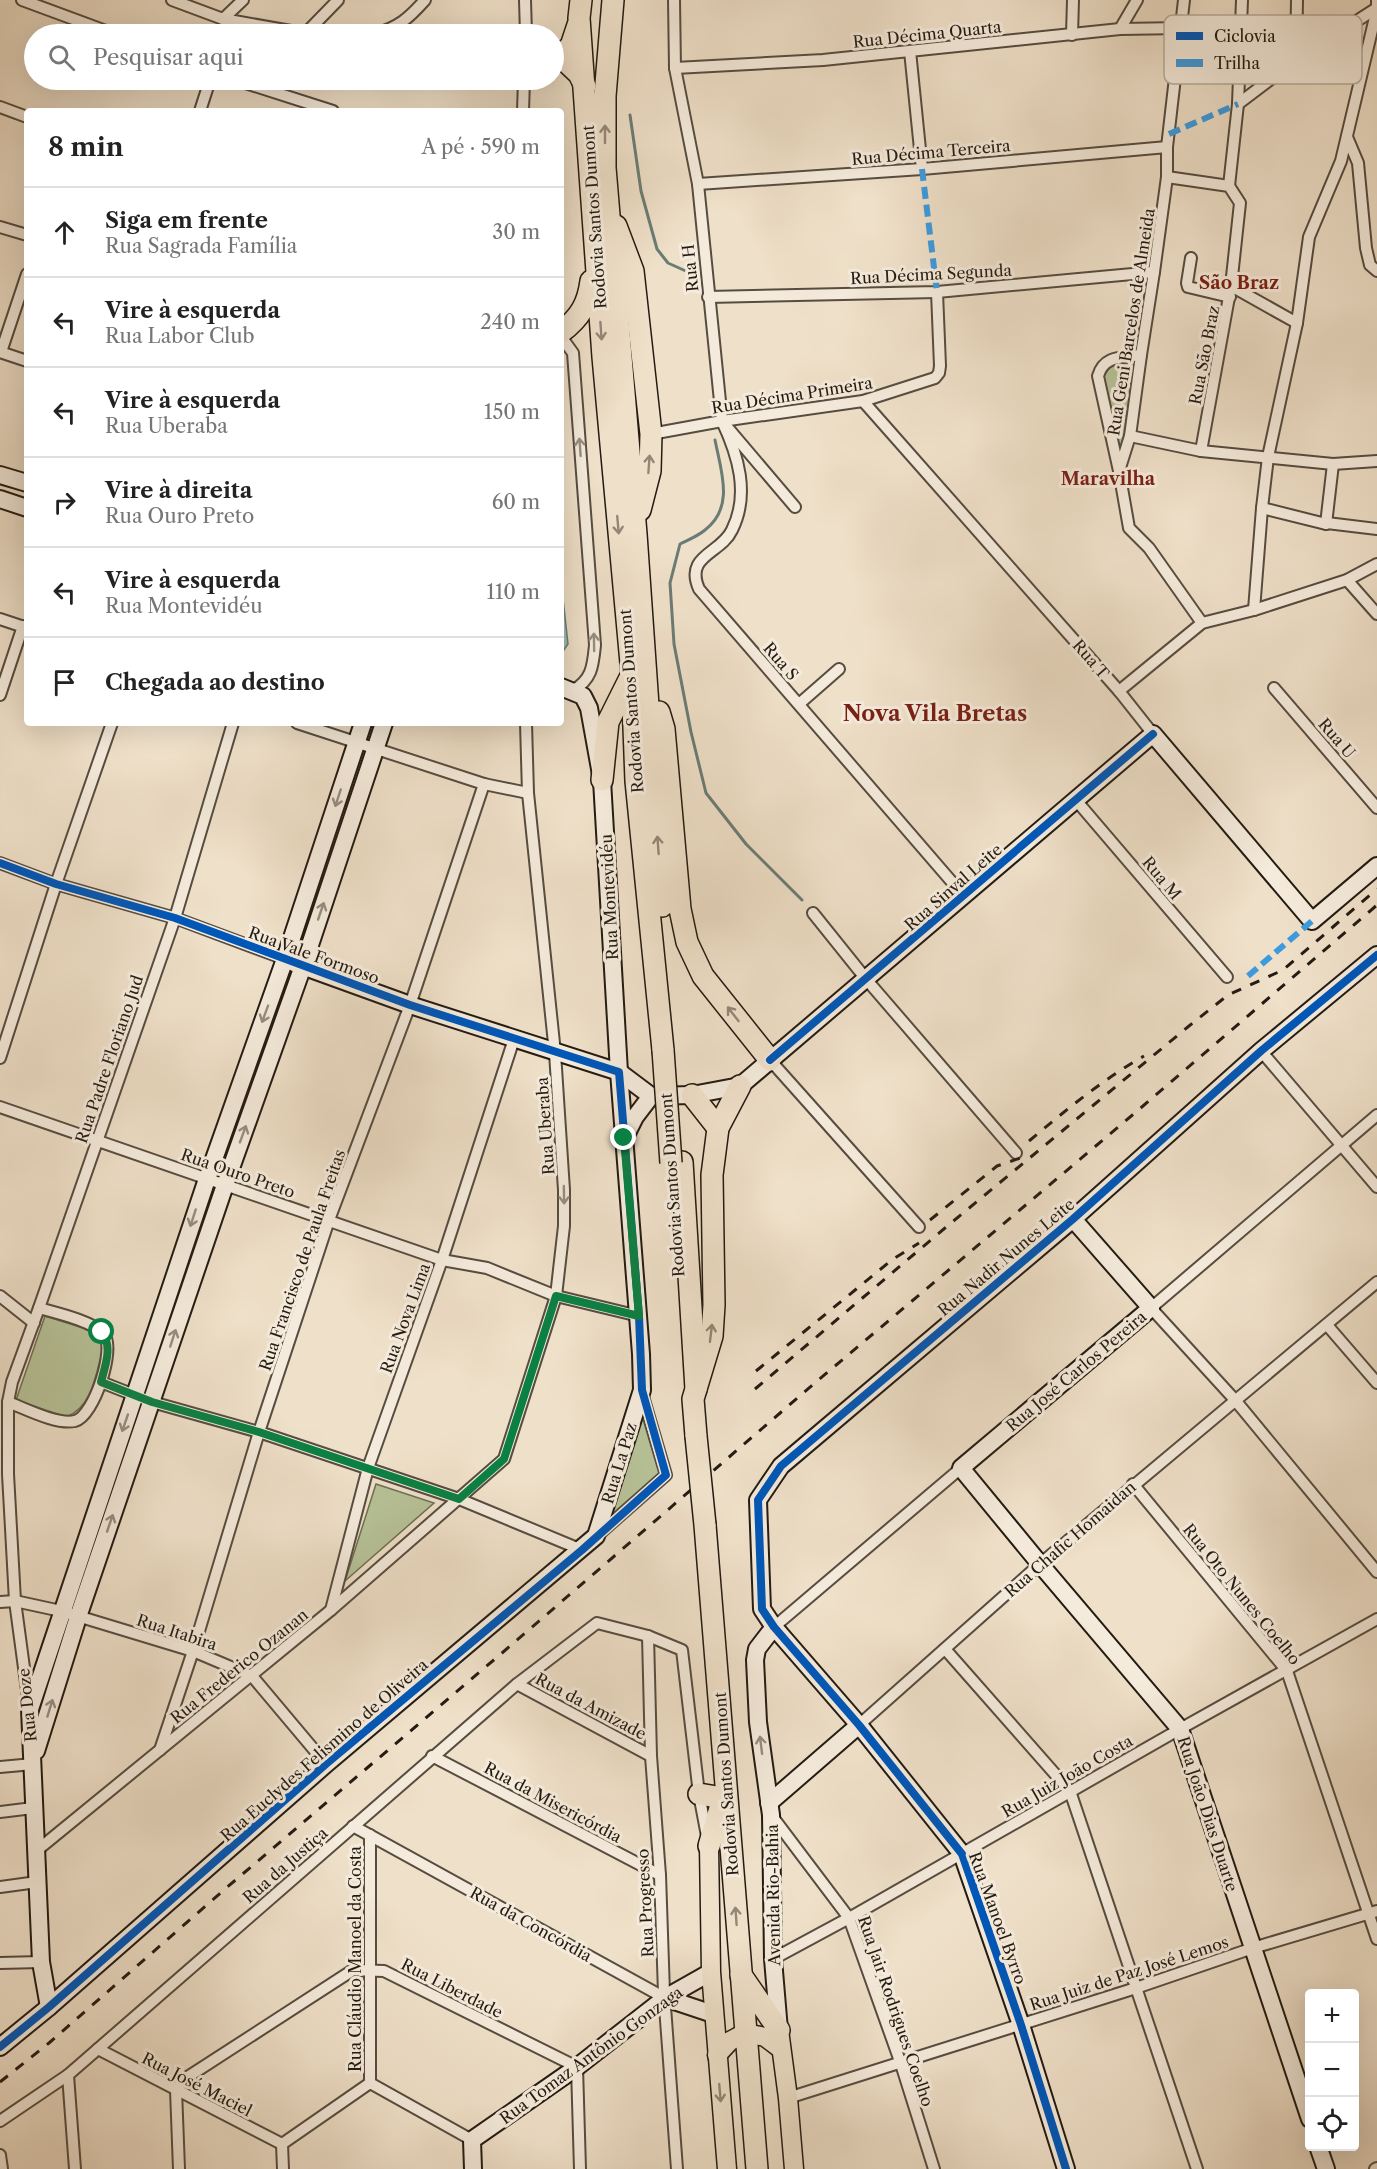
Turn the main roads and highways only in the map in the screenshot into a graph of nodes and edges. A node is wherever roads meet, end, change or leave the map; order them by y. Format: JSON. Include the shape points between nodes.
{"nodes":[{"id":1,"x":614,"y":0,"type":"edge"},
{"id":2,"x":580,"y":9,"type":"edge"},
{"id":3,"x":564,"y":52,"type":"edge"},
{"id":4,"x":564,"y":61,"type":"edge"},
{"id":5,"x":585,"y":87,"type":"junction"},
{"id":6,"x":608,"y":203,"type":"junction"},
{"id":7,"x":596,"y":254,"type":"junction"},
{"id":8,"x":564,"y":330,"type":"edge"},
{"id":9,"x":636,"y":534,"type":"junction"},
{"id":10,"x":638,"y":668,"type":"junction"},
{"id":11,"x":636,"y":781,"type":"junction"},
{"id":12,"x":669,"y":1050,"type":"junction"},
{"id":13,"x":770,"y":1060,"type":"road end"},
{"id":14,"x":740,"y":1086,"type":"road end"},
{"id":15,"x":692,"y":1095,"type":"road end"},
{"id":16,"x":718,"y":1128,"type":"junction"},
{"id":17,"x":694,"y":1394,"type":"junction"},
{"id":18,"x":725,"y":1790,"type":"junction"},
{"id":19,"x":699,"y":1794,"type":"road end"},
{"id":20,"x":709,"y":1846,"type":"joint"},
{"id":21,"x":740,"y":1974,"type":"junction"},
{"id":22,"x":745,"y":2033,"type":"junction"},
{"id":23,"x":780,"y":2040,"type":"junction"},
{"id":24,"x":717,"y":2055,"type":"junction"},
{"id":25,"x":789,"y":2166,"type":"edge"},
{"id":26,"x":729,"y":2167,"type":"edge"},
{"id":27,"x":757,"y":2169,"type":"edge"}],
"edges":[{"from":6,"to":1,"type":"highway","name":"Rodovia Santos Dumont","one_way":true,"via":[[604,96]]},
{"from":2,"to":3,"type":"highway","via":[[574,40]]},
{"from":2,"to":5,"type":"highway","name":"Rodovia Santos Dumont"},
{"from":4,"to":5,"type":"highway","via":[[579,74]]},
{"from":5,"to":7,"type":"highway","name":"Rodovia Santos Dumont"},
{"from":6,"to":9,"type":"highway","name":"Rodovia Santos Dumont"},
{"from":9,"to":6,"type":"highway","one_way":true,"via":[[650,471],[651,434],[633,271]]},
{"from":7,"to":8,"type":"highway","via":[[583,312]]},
{"from":7,"to":10,"type":"highway","name":"Rodovia Santos Dumont","one_way":true,"via":[[603,357]]},
{"from":9,"to":10,"type":"highway","name":"Rodovia Santos Dumont"},
{"from":10,"to":11,"type":"highway","name":"Rodovia Santos Dumont"},
{"from":10,"to":11,"type":"highway","via":[[608,722],[602,780],[608,770],[619,767],[630,771]]},
{"from":12,"to":10,"type":"highway","name":"Rodovia Santos Dumont","one_way":true,"via":[[661,892]]},
{"from":13,"to":10,"type":"highway","one_way":true,"via":[[703,976],[687,942],[680,909],[664,729]]},
{"from":11,"to":12,"type":"highway","name":"Rodovia Santos Dumont"},
{"from":12,"to":17,"type":"highway","name":"Rodovia Santos Dumont","bridge":true,"via":[[686,1392]]},
{"from":14,"to":16,"type":"highway"},
{"from":15,"to":16,"type":"highway"},
{"from":17,"to":16,"type":"highway","one_way":true,"via":[[712,1336],[712,1175]]},
{"from":17,"to":18,"type":"highway","name":"Rodovia Santos Dumont","bridge":true},
{"from":18,"to":19,"type":"highway"},
{"from":18,"to":20,"type":"highway"},
{"from":21,"to":18,"type":"highway","name":"Rodovia Santos Dumont","one_way":true},
{"from":20,"to":24,"type":"main road"},
{"from":21,"to":22,"type":"highway","name":"Rodovia Santos Dumont"},
{"from":21,"to":23,"type":"highway"},
{"from":22,"to":23,"type":"main road"},
{"from":22,"to":24,"type":"main road"},
{"from":22,"to":27,"type":"highway","name":"Rodovia Santos Dumont"},
{"from":23,"to":25,"type":"main road","name":"Avenida Rio-Bahia","via":[[788,2098]]},
{"from":24,"to":26,"type":"main road","one_way":true}]}
